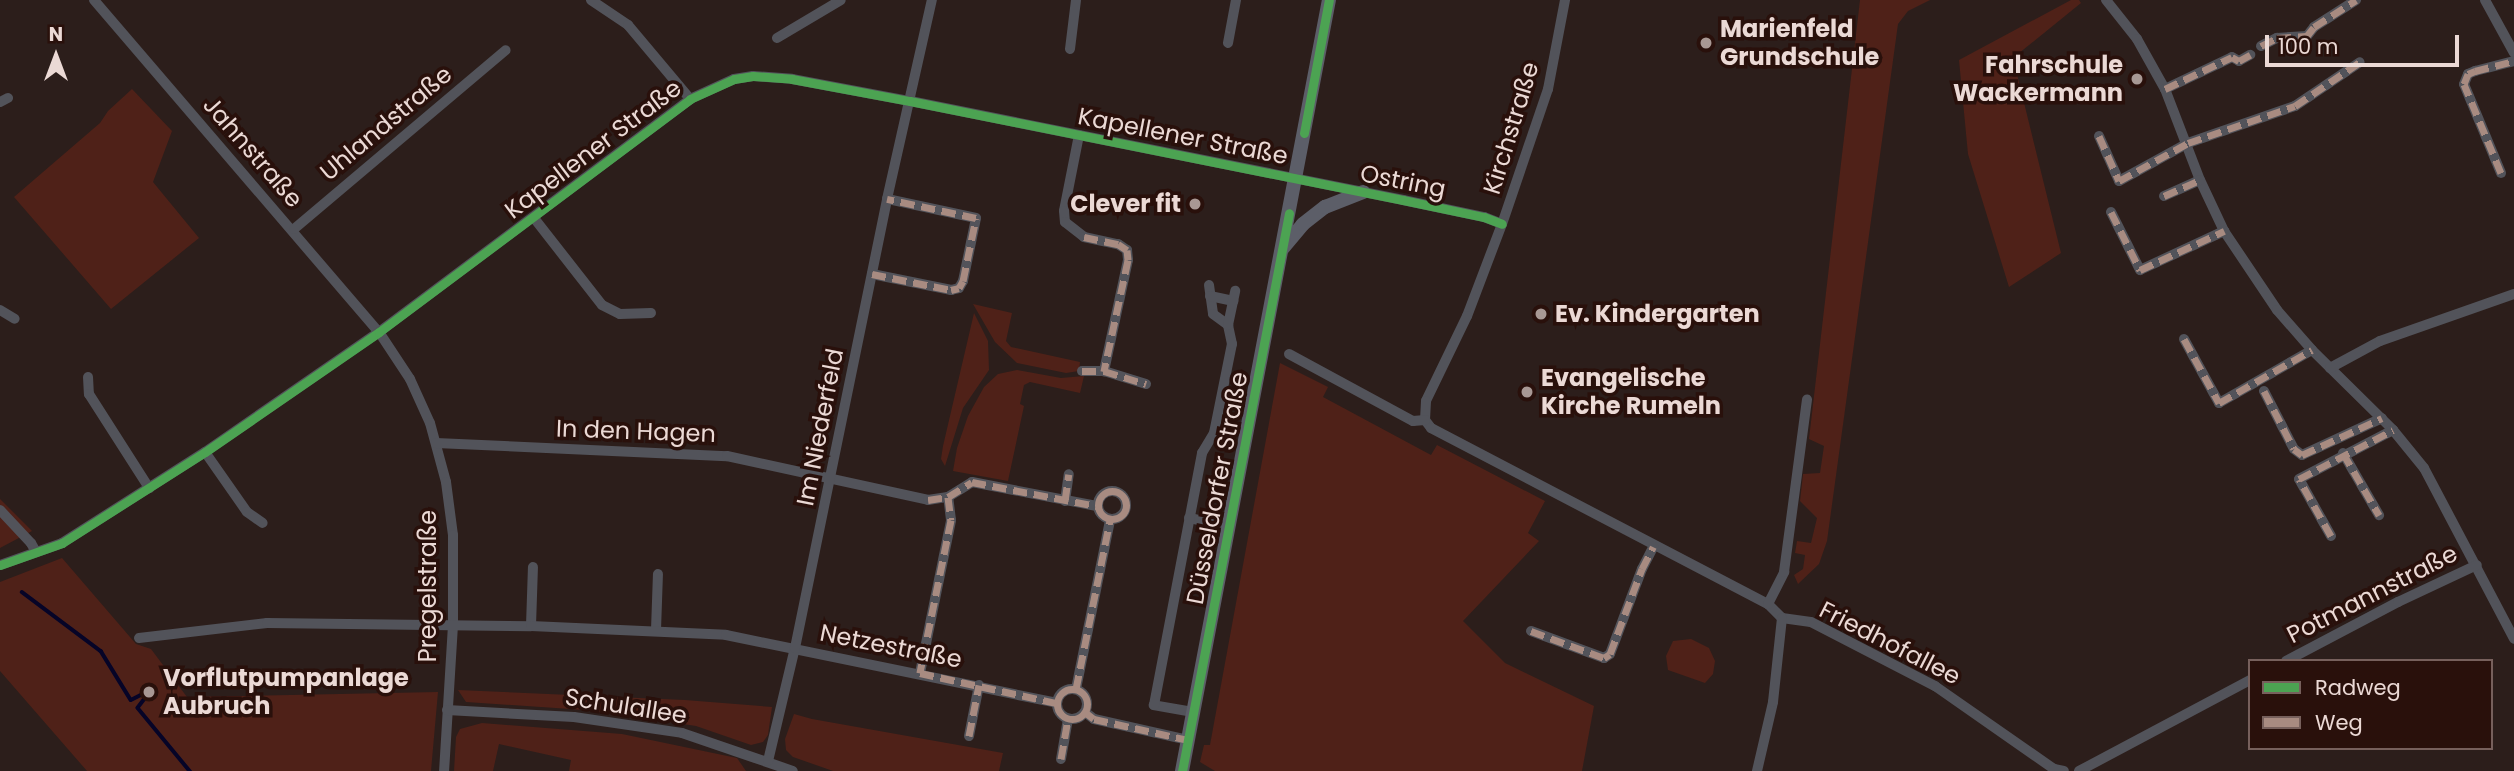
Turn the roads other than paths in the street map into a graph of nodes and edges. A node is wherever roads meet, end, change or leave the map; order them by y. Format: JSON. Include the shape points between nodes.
{"nodes":[{"id":1,"x":94,"y":0,"type":"edge"},
{"id":2,"x":591,"y":0,"type":"edge"},
{"id":3,"x":841,"y":0,"type":"edge"},
{"id":4,"x":932,"y":0,"type":"edge"},
{"id":5,"x":1076,"y":0,"type":"edge"},
{"id":6,"x":1236,"y":0,"type":"edge"},
{"id":7,"x":1329,"y":0,"type":"edge"},
{"id":8,"x":1565,"y":0,"type":"edge"},
{"id":9,"x":2356,"y":0,"type":"edge"},
{"id":10,"x":2485,"y":0,"type":"edge"},
{"id":11,"x":2111,"y":1,"type":"edge"},
{"id":12,"x":777,"y":38,"type":"dead end"},
{"id":13,"x":1228,"y":43,"type":"dead end"},
{"id":14,"x":2260,"y":46,"type":"dead end"},
{"id":15,"x":1070,"y":49,"type":"dead end"},
{"id":16,"x":506,"y":50,"type":"dead end"},
{"id":17,"x":2514,"y":53,"type":"edge"},
{"id":18,"x":2250,"y":55,"type":"dead end"},
{"id":19,"x":2514,"y":61,"type":"edge"},
{"id":20,"x":2360,"y":62,"type":"dead end"},
{"id":21,"x":2165,"y":89,"type":"junction"},
{"id":22,"x":690,"y":99,"type":"junction"},
{"id":23,"x":910,"y":101,"type":"junction"},
{"id":24,"x":1079,"y":135,"type":"junction"},
{"id":25,"x":2099,"y":136,"type":"dead end"},
{"id":26,"x":2188,"y":143,"type":"junction"},
{"id":27,"x":2501,"y":173,"type":"dead end"},
{"id":28,"x":1295,"y":179,"type":"junction"},
{"id":29,"x":2200,"y":180,"type":"junction"},
{"id":30,"x":1363,"y":192,"type":"junction"},
{"id":31,"x":2164,"y":196,"type":"dead end"},
{"id":32,"x":887,"y":199,"type":"junction"},
{"id":33,"x":2111,"y":212,"type":"dead end"},
{"id":34,"x":534,"y":218,"type":"junction"},
{"id":35,"x":1502,"y":224,"type":"junction"},
{"id":36,"x":293,"y":229,"type":"junction"},
{"id":37,"x":2224,"y":231,"type":"junction"},
{"id":38,"x":1282,"y":249,"type":"junction"},
{"id":39,"x":872,"y":274,"type":"junction"},
{"id":40,"x":2514,"y":294,"type":"edge"},
{"id":41,"x":0,"y":310,"type":"edge"},
{"id":42,"x":651,"y":313,"type":"dead end"},
{"id":43,"x":15,"y":319,"type":"dead end"},
{"id":44,"x":1228,"y":325,"type":"junction"},
{"id":45,"x":379,"y":332,"type":"junction"},
{"id":46,"x":2184,"y":339,"type":"dead end"},
{"id":47,"x":2312,"y":350,"type":"junction"},
{"id":48,"x":1289,"y":354,"type":"dead end"},
{"id":49,"x":2330,"y":368,"type":"junction"},
{"id":50,"x":1082,"y":371,"type":"dead end"},
{"id":51,"x":1104,"y":371,"type":"junction"},
{"id":52,"x":88,"y":377,"type":"dead end"},
{"id":53,"x":1146,"y":384,"type":"dead end"},
{"id":54,"x":2264,"y":391,"type":"dead end"},
{"id":55,"x":1807,"y":400,"type":"dead end"},
{"id":56,"x":2382,"y":418,"type":"junction"},
{"id":57,"x":1425,"y":420,"type":"junction"},
{"id":58,"x":2393,"y":430,"type":"junction"},
{"id":59,"x":436,"y":443,"type":"junction"},
{"id":60,"x":205,"y":452,"type":"junction"},
{"id":61,"x":2343,"y":453,"type":"junction"},
{"id":62,"x":1069,"y":474,"type":"dead end"},
{"id":63,"x":831,"y":480,"type":"junction"},
{"id":64,"x":149,"y":488,"type":"junction"},
{"id":65,"x":948,"y":497,"type":"junction"},
{"id":66,"x":1065,"y":501,"type":"junction"},
{"id":67,"x":1097,"y":506,"type":"junction"},
{"id":68,"x":0,"y":510,"type":"edge"},
{"id":69,"x":2379,"y":515,"type":"dead end"},
{"id":70,"x":1189,"y":518,"type":"junction"},
{"id":71,"x":1110,"y":520,"type":"junction"},
{"id":72,"x":263,"y":523,"type":"dead end"},
{"id":73,"x":1229,"y":526,"type":"junction"},
{"id":74,"x":2332,"y":536,"type":"dead end"},
{"id":75,"x":1653,"y":547,"type":"junction"},
{"id":76,"x":36,"y":552,"type":"junction"},
{"id":77,"x":0,"y":565,"type":"edge"},
{"id":78,"x":2477,"y":565,"type":"junction"},
{"id":79,"x":533,"y":568,"type":"dead end"},
{"id":80,"x":658,"y":574,"type":"dead end"},
{"id":81,"x":1768,"y":604,"type":"junction"},
{"id":82,"x":1782,"y":618,"type":"junction"},
{"id":83,"x":453,"y":625,"type":"junction"},
{"id":84,"x":531,"y":626,"type":"junction"},
{"id":85,"x":656,"y":630,"type":"junction"},
{"id":86,"x":1531,"y":631,"type":"dead end"},
{"id":87,"x":139,"y":638,"type":"dead end"},
{"id":88,"x":2514,"y":639,"type":"edge"},
{"id":89,"x":795,"y":648,"type":"junction"},
{"id":90,"x":2290,"y":659,"type":"edge"},
{"id":91,"x":920,"y":673,"type":"junction"},
{"id":92,"x":2248,"y":681,"type":"edge"},
{"id":93,"x":979,"y":685,"type":"junction"},
{"id":94,"x":1076,"y":689,"type":"junction"},
{"id":95,"x":1057,"y":703,"type":"junction"},
{"id":96,"x":447,"y":710,"type":"junction"},
{"id":97,"x":1085,"y":712,"type":"junction"},
{"id":98,"x":1193,"y":712,"type":"junction"},
{"id":99,"x":1068,"y":719,"type":"junction"},
{"id":100,"x":969,"y":736,"type":"dead end"},
{"id":101,"x":1188,"y":740,"type":"junction"},
{"id":102,"x":1061,"y":759,"type":"dead end"},
{"id":103,"x":768,"y":761,"type":"junction"},
{"id":104,"x":444,"y":771,"type":"edge"},
{"id":105,"x":793,"y":771,"type":"edge"},
{"id":106,"x":1182,"y":771,"type":"edge"},
{"id":107,"x":1757,"y":771,"type":"edge"},
{"id":108,"x":2064,"y":771,"type":"edge"},
{"id":109,"x":2079,"y":771,"type":"edge"}],
"edges":[{"from":1,"to":36,"type":"street","name":"Jahnstraße"},
{"from":2,"to":22,"type":"street","via":[[628,25]]},
{"from":3,"to":12,"type":"street"},
{"from":4,"to":23,"type":"street"},
{"from":5,"to":15,"type":"street"},
{"from":6,"to":13,"type":"street"},
{"from":7,"to":28,"type":"main road","name":"Düsseldorfer Straße"},
{"from":8,"to":35,"type":"street","name":"Kirchstraße","via":[[1548,89]]},
{"from":9,"to":14,"type":"street","via":[[2307,36],[2277,38]]},
{"from":10,"to":17,"type":"street"},
{"from":11,"to":21,"type":"street"},
{"from":16,"to":36,"type":"street","name":"Uhlandstraße"},
{"from":18,"to":21,"type":"street","via":[[2239,61],[2232,57]]},
{"from":19,"to":27,"type":"street","via":[[2468,74],[2464,84]]},
{"from":20,"to":26,"type":"street","via":[[2295,106]]},
{"from":21,"to":26,"type":"street"},
{"from":22,"to":23,"type":"street","name":"Kapellener Straße","via":[[711,87],[753,76]]},
{"from":22,"to":34,"type":"street","name":"Kapellener Straße"},
{"from":23,"to":24,"type":"street","name":"Kapellener Straße"},
{"from":23,"to":32,"type":"street","name":"Im Niederfeld"},
{"from":24,"to":28,"type":"street","name":"Kapellener Straße"},
{"from":24,"to":51,"type":"street","via":[[1065,222],[1084,237],[1127,250]]},
{"from":25,"to":26,"type":"street","via":[[2119,181]]},
{"from":26,"to":29,"type":"street"},
{"from":28,"to":30,"type":"street","name":"Ostring"},
{"from":28,"to":38,"type":"main road","name":"Düsseldorfer Straße"},
{"from":29,"to":31,"type":"street"},
{"from":29,"to":37,"type":"street"},
{"from":30,"to":35,"type":"street","name":"Ostring"},
{"from":30,"to":38,"type":"main road","via":[[1325,207]]},
{"from":32,"to":39,"type":"street","name":"Im Niederfeld"},
{"from":32,"to":39,"type":"street","via":[[976,218],[959,288]]},
{"from":33,"to":37,"type":"street","via":[[2140,270]]},
{"from":34,"to":42,"type":"street","via":[[602,305],[620,314]]},
{"from":34,"to":45,"type":"street","name":"Kapellener Straße"},
{"from":35,"to":57,"type":"street","name":"Kirchstraße","via":[[1467,316],[1426,401]]},
{"from":36,"to":45,"type":"street","name":"Jahnstraße"},
{"from":37,"to":47,"type":"street","via":[[2277,310]]},
{"from":38,"to":73,"type":"main road","name":"Düsseldorfer Straße"},
{"from":39,"to":63,"type":"street","name":"Im Niederfeld"},
{"from":40,"to":49,"type":"street","via":[[2380,341]]},
{"from":41,"to":43,"type":"street"},
{"from":44,"to":44,"type":"street","name":"Düsseldorfer Straße","via":[[1234,295],[1209,290],[1213,314]]},
{"from":44,"to":70,"type":"street","name":"Düsseldorfer Straße","via":[[1231,344],[1214,433],[1202,453]]},
{"from":45,"to":59,"type":"street","name":"Pregelstraße","via":[[410,379]]},
{"from":45,"to":60,"type":"street","name":"Kapellener Straße"},
{"from":46,"to":47,"type":"street","via":[[2219,403]]},
{"from":47,"to":49,"type":"street"},
{"from":48,"to":57,"type":"street","name":"Friedhofallee","via":[[1413,421]]},
{"from":49,"to":56,"type":"street"},
{"from":50,"to":51,"type":"street"},
{"from":51,"to":53,"type":"street"},
{"from":52,"to":64,"type":"street","via":[[89,394]]},
{"from":54,"to":56,"type":"street","via":[[2294,449],[2302,455]]},
{"from":55,"to":81,"type":"street","via":[[1784,572]]},
{"from":56,"to":58,"type":"street"},
{"from":57,"to":75,"type":"street","name":"Friedhofallee","via":[[1440,436]]},
{"from":58,"to":61,"type":"street"},
{"from":58,"to":78,"type":"street","via":[[2436,485]]},
{"from":59,"to":63,"type":"street","name":"In den Hagen","via":[[727,456]]},
{"from":59,"to":83,"type":"street","name":"Pregelstraße","via":[[453,535]]},
{"from":60,"to":64,"type":"street","name":"Kapellener Straße"},
{"from":60,"to":72,"type":"street","via":[[247,512]]},
{"from":61,"to":69,"type":"street"},
{"from":61,"to":74,"type":"street","via":[[2299,479]]},
{"from":62,"to":66,"type":"street"},
{"from":63,"to":65,"type":"street","name":"In den Hagen","via":[[928,500]]},
{"from":63,"to":89,"type":"street","name":"Im Niederfeld"},
{"from":64,"to":76,"type":"street","name":"Kapellener Straße","via":[[62,543]]},
{"from":65,"to":66,"type":"street","via":[[972,482]]},
{"from":65,"to":91,"type":"street","via":[[951,520]]},
{"from":66,"to":67,"type":"street"},
{"from":67,"to":71,"type":"street"},
{"from":67,"to":71,"type":"street","via":[[1103,493],[1110,490],[1123,495],[1125,512]]},
{"from":68,"to":76,"type":"street"},
{"from":70,"to":73,"type":"street","name":"Düsseldorfer Straße"},
{"from":70,"to":98,"type":"street","name":"Düsseldorfer Straße","via":[[1154,705]]},
{"from":71,"to":94,"type":"street"},
{"from":73,"to":98,"type":"main road","name":"Düsseldorfer Straße"},
{"from":75,"to":81,"type":"street","name":"Friedhofallee"},
{"from":75,"to":86,"type":"street","via":[[1610,654],[1604,658]]},
{"from":76,"to":77,"type":"street","name":"Kapellener Straße"},
{"from":78,"to":88,"type":"street"},
{"from":78,"to":90,"type":"street","name":"Potmannstraße"},
{"from":79,"to":84,"type":"street"},
{"from":80,"to":85,"type":"street"},
{"from":81,"to":82,"type":"street","name":"Friedhofallee"},
{"from":82,"to":107,"type":"street","via":[[1773,702]]},
{"from":82,"to":108,"type":"street","name":"Friedhofallee","via":[[1811,622],[1935,686],[2054,769]]},
{"from":83,"to":84,"type":"street","name":"Netzestraße"},
{"from":83,"to":87,"type":"street","name":"Netzestraße","via":[[267,623]]},
{"from":83,"to":96,"type":"street","name":"Pregelstraße"},
{"from":84,"to":85,"type":"street","name":"Netzestraße"},
{"from":85,"to":89,"type":"street","name":"Netzestraße","via":[[726,635]]},
{"from":89,"to":91,"type":"street","name":"Netzestraße"},
{"from":89,"to":103,"type":"street","name":"Im Niederfeld"},
{"from":91,"to":93,"type":"street","name":"Netzestraße"},
{"from":92,"to":109,"type":"street"},
{"from":93,"to":95,"type":"street","name":"Netzestraße"},
{"from":93,"to":100,"type":"street","name":"Netzestraße"},
{"from":94,"to":95,"type":"street","via":[[1061,693]]},
{"from":94,"to":97,"type":"street","via":[[1087,698]]},
{"from":95,"to":99,"type":"street"},
{"from":96,"to":103,"type":"street","name":"Schulallee","via":[[574,717],[682,733]]},
{"from":96,"to":104,"type":"street","name":"Pregelstraße"},
{"from":97,"to":99,"type":"street"},
{"from":97,"to":101,"type":"street","via":[[1094,719]]},
{"from":98,"to":101,"type":"main road","name":"Düsseldorfer Straße"},
{"from":99,"to":102,"type":"street"},
{"from":101,"to":106,"type":"main road","name":"Düsseldorfer Straße"},
{"from":103,"to":105,"type":"street","name":"Schulallee"}]}
